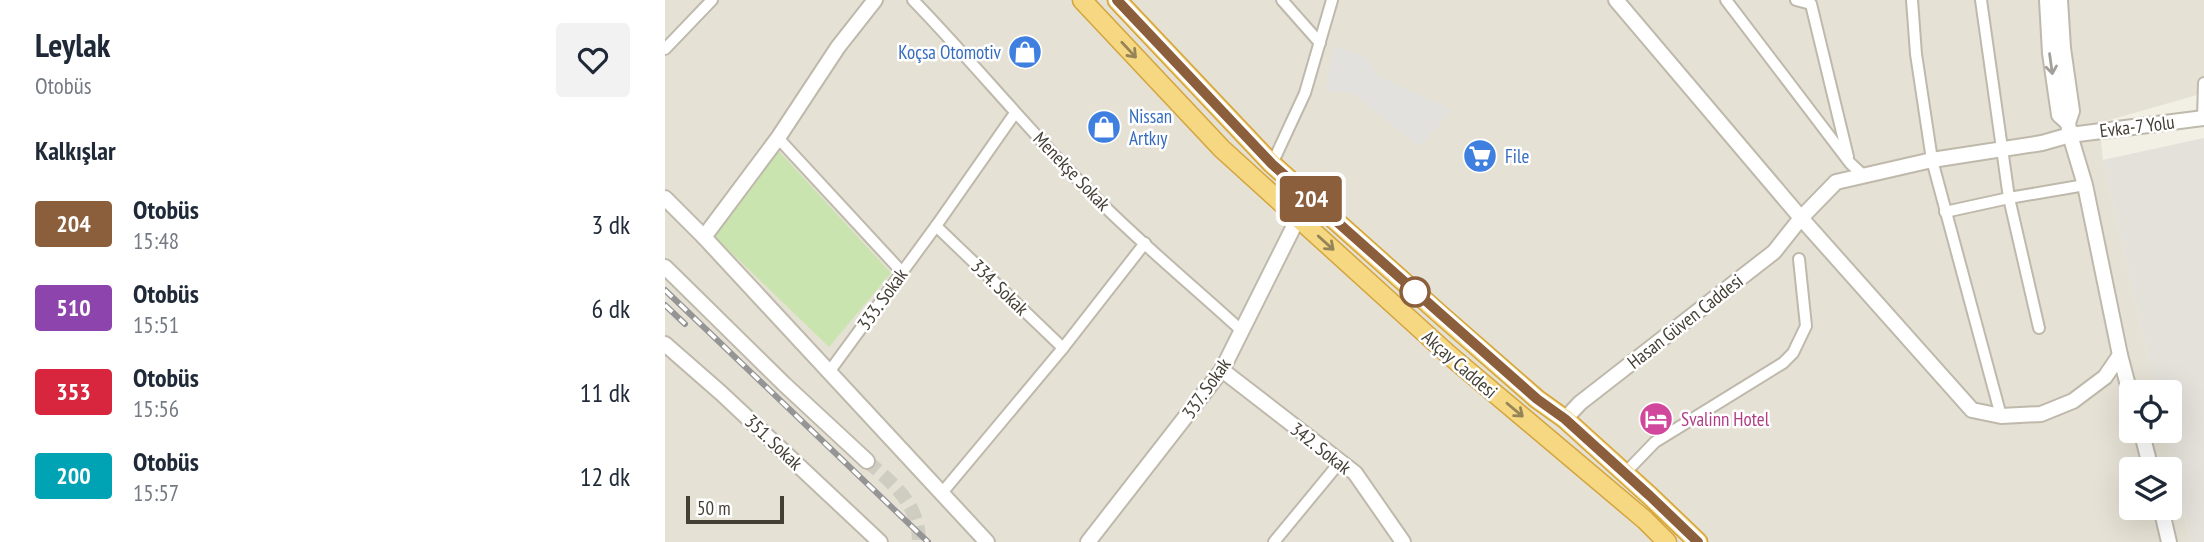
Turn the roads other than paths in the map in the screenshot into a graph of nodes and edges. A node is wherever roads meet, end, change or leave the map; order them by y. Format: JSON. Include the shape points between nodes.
{"nodes":[{"id":1,"x":712,"y":0,"type":"edge"},
{"id":2,"x":875,"y":0,"type":"edge"},
{"id":3,"x":913,"y":0,"type":"edge"},
{"id":4,"x":1082,"y":0,"type":"edge"},
{"id":5,"x":1117,"y":0,"type":"edge"},
{"id":6,"x":1282,"y":0,"type":"edge"},
{"id":7,"x":1332,"y":0,"type":"edge"},
{"id":8,"x":1616,"y":0,"type":"edge"},
{"id":9,"x":1727,"y":0,"type":"edge"},
{"id":10,"x":1796,"y":0,"type":"edge"},
{"id":11,"x":1912,"y":0,"type":"edge"},
{"id":12,"x":1981,"y":0,"type":"edge"},
{"id":13,"x":2047,"y":0,"type":"edge"},
{"id":14,"x":2060,"y":0,"type":"edge"},
{"id":15,"x":1320,"y":43,"type":"junction"},
{"id":16,"x":665,"y":49,"type":"edge"},
{"id":17,"x":2204,"y":83,"type":"edge"},
{"id":18,"x":1015,"y":113,"type":"junction"},
{"id":19,"x":2203,"y":118,"type":"edge"},
{"id":20,"x":2069,"y":129,"type":"junction"},
{"id":21,"x":778,"y":138,"type":"junction"},
{"id":22,"x":2001,"y":149,"type":"junction"},
{"id":23,"x":1932,"y":160,"type":"junction"},
{"id":24,"x":1850,"y":163,"type":"junction"},
{"id":25,"x":1272,"y":164,"type":"junction"},
{"id":26,"x":1864,"y":176,"type":"junction"},
{"id":27,"x":2085,"y":184,"type":"junction"},
{"id":28,"x":665,"y":198,"type":"edge"},
{"id":29,"x":2009,"y":198,"type":"junction"},
{"id":30,"x":1945,"y":212,"type":"junction"},
{"id":31,"x":671,"y":214,"type":"edge"},
{"id":32,"x":1298,"y":218,"type":"junction"},
{"id":33,"x":1801,"y":218,"type":"junction"},
{"id":34,"x":936,"y":226,"type":"junction"},
{"id":35,"x":704,"y":237,"type":"junction"},
{"id":36,"x":1145,"y":243,"type":"junction"},
{"id":37,"x":1799,"y":258,"type":"dead end"},
{"id":38,"x":665,"y":267,"type":"edge"},
{"id":39,"x":902,"y":272,"type":"junction"},
{"id":40,"x":2039,"y":328,"type":"dead end"},
{"id":41,"x":1242,"y":331,"type":"junction"},
{"id":42,"x":1063,"y":348,"type":"junction"},
{"id":43,"x":667,"y":349,"type":"edge"},
{"id":44,"x":2120,"y":355,"type":"junction"},
{"id":45,"x":1222,"y":370,"type":"junction"},
{"id":46,"x":829,"y":372,"type":"junction"},
{"id":47,"x":2127,"y":380,"type":"edge"},
{"id":48,"x":2001,"y":416,"type":"junction"},
{"id":49,"x":1565,"y":419,"type":"junction"},
{"id":50,"x":867,"y":461,"type":"tunnel mouth"},
{"id":51,"x":1341,"y":462,"type":"junction"},
{"id":52,"x":1625,"y":473,"type":"junction"},
{"id":53,"x":941,"y":494,"type":"junction"},
{"id":54,"x":2164,"y":520,"type":"edge"},
{"id":55,"x":880,"y":542,"type":"edge"},
{"id":56,"x":987,"y":542,"type":"edge"},
{"id":57,"x":1088,"y":542,"type":"edge"},
{"id":58,"x":1274,"y":542,"type":"edge"},
{"id":59,"x":1403,"y":542,"type":"edge"},
{"id":60,"x":1667,"y":542,"type":"edge"},
{"id":61,"x":1698,"y":542,"type":"edge"},
{"id":62,"x":2169,"y":542,"type":"edge"}],
"edges":[{"from":1,"to":16,"type":"street"},
{"from":2,"to":21,"type":"street"},
{"from":3,"to":18,"type":"street","name":"Menekşe Sokak"},
{"from":4,"to":32,"type":"highway","name":"Akçay Caddesi","one_way":true,"via":[[1222,149]]},
{"from":5,"to":25,"type":"highway","name":"Akçay Caddesi"},
{"from":6,"to":15,"type":"street"},
{"from":7,"to":15,"type":"street"},
{"from":8,"to":33,"type":"street"},
{"from":9,"to":24,"type":"street"},
{"from":10,"to":24,"type":"street","via":[[1811,4]]},
{"from":11,"to":23,"type":"street"},
{"from":12,"to":22,"type":"street"},
{"from":13,"to":20,"type":"street","one_way":true,"via":[[2059,116]]},
{"from":14,"to":20,"type":"street","via":[[2072,111]]},
{"from":15,"to":25,"type":"street","via":[[1305,93]]},
{"from":17,"to":19,"type":"street"},
{"from":18,"to":34,"type":"street","name":"333. Sokak"},
{"from":18,"to":36,"type":"street","name":"Menekşe Sokak"},
{"from":19,"to":20,"type":"street","name":"Evka-7 Yolu"},
{"from":20,"to":22,"type":"street","name":"Evka-7 Yolu","via":[[2042,143]]},
{"from":20,"to":27,"type":"street"},
{"from":21,"to":35,"type":"street"},
{"from":21,"to":39,"type":"street"},
{"from":22,"to":23,"type":"street","name":"Evka-7 Yolu"},
{"from":22,"to":29,"type":"street"},
{"from":23,"to":26,"type":"street","name":"Hasan Güven Caddesi"},
{"from":23,"to":30,"type":"street"},
{"from":24,"to":26,"type":"street"},
{"from":25,"to":49,"type":"highway","name":"Akçay Caddesi"},
{"from":26,"to":33,"type":"street","name":"Hasan Güven Caddesi","via":[[1836,182]]},
{"from":27,"to":29,"type":"street"},
{"from":27,"to":44,"type":"street"},
{"from":28,"to":31,"type":"street"},
{"from":29,"to":30,"type":"street"},
{"from":29,"to":40,"type":"street"},
{"from":30,"to":48,"type":"street"},
{"from":31,"to":35,"type":"street"},
{"from":32,"to":41,"type":"street","name":"337. Sokak"},
{"from":32,"to":60,"type":"highway","name":"Akçay Caddesi","one_way":true},
{"from":33,"to":48,"type":"street","via":[[1972,410]]},
{"from":33,"to":49,"type":"street","name":"Hasan Güven Caddesi","via":[[1774,252],[1580,402]]},
{"from":34,"to":39,"type":"street","name":"333. Sokak"},
{"from":34,"to":42,"type":"street","name":"334. Sokak"},
{"from":35,"to":46,"type":"street"},
{"from":36,"to":41,"type":"street","name":"Menekşe Sokak"},
{"from":36,"to":42,"type":"street"},
{"from":37,"to":52,"type":"street","via":[[1806,326],[1793,353],[1655,442]]},
{"from":38,"to":50,"type":"street"},
{"from":39,"to":46,"type":"street","name":"333. Sokak"},
{"from":41,"to":45,"type":"street","name":"337. Sokak"},
{"from":42,"to":53,"type":"street"},
{"from":43,"to":55,"type":"street","name":"351. Sokak"},
{"from":44,"to":47,"type":"street"},
{"from":44,"to":48,"type":"street","via":[[2105,377],[2073,401],[2041,414]]},
{"from":45,"to":51,"type":"street","name":"342. Sokak"},
{"from":45,"to":57,"type":"street","name":"337. Sokak"},
{"from":46,"to":53,"type":"street"},
{"from":49,"to":52,"type":"highway","name":"Akçay Caddesi"},
{"from":51,"to":58,"type":"street"},
{"from":51,"to":59,"type":"street","name":"342. Sokak","via":[[1355,473]]},
{"from":52,"to":61,"type":"highway","name":"Akçay Caddesi"},
{"from":53,"to":56,"type":"street"},
{"from":54,"to":62,"type":"street"}]}
